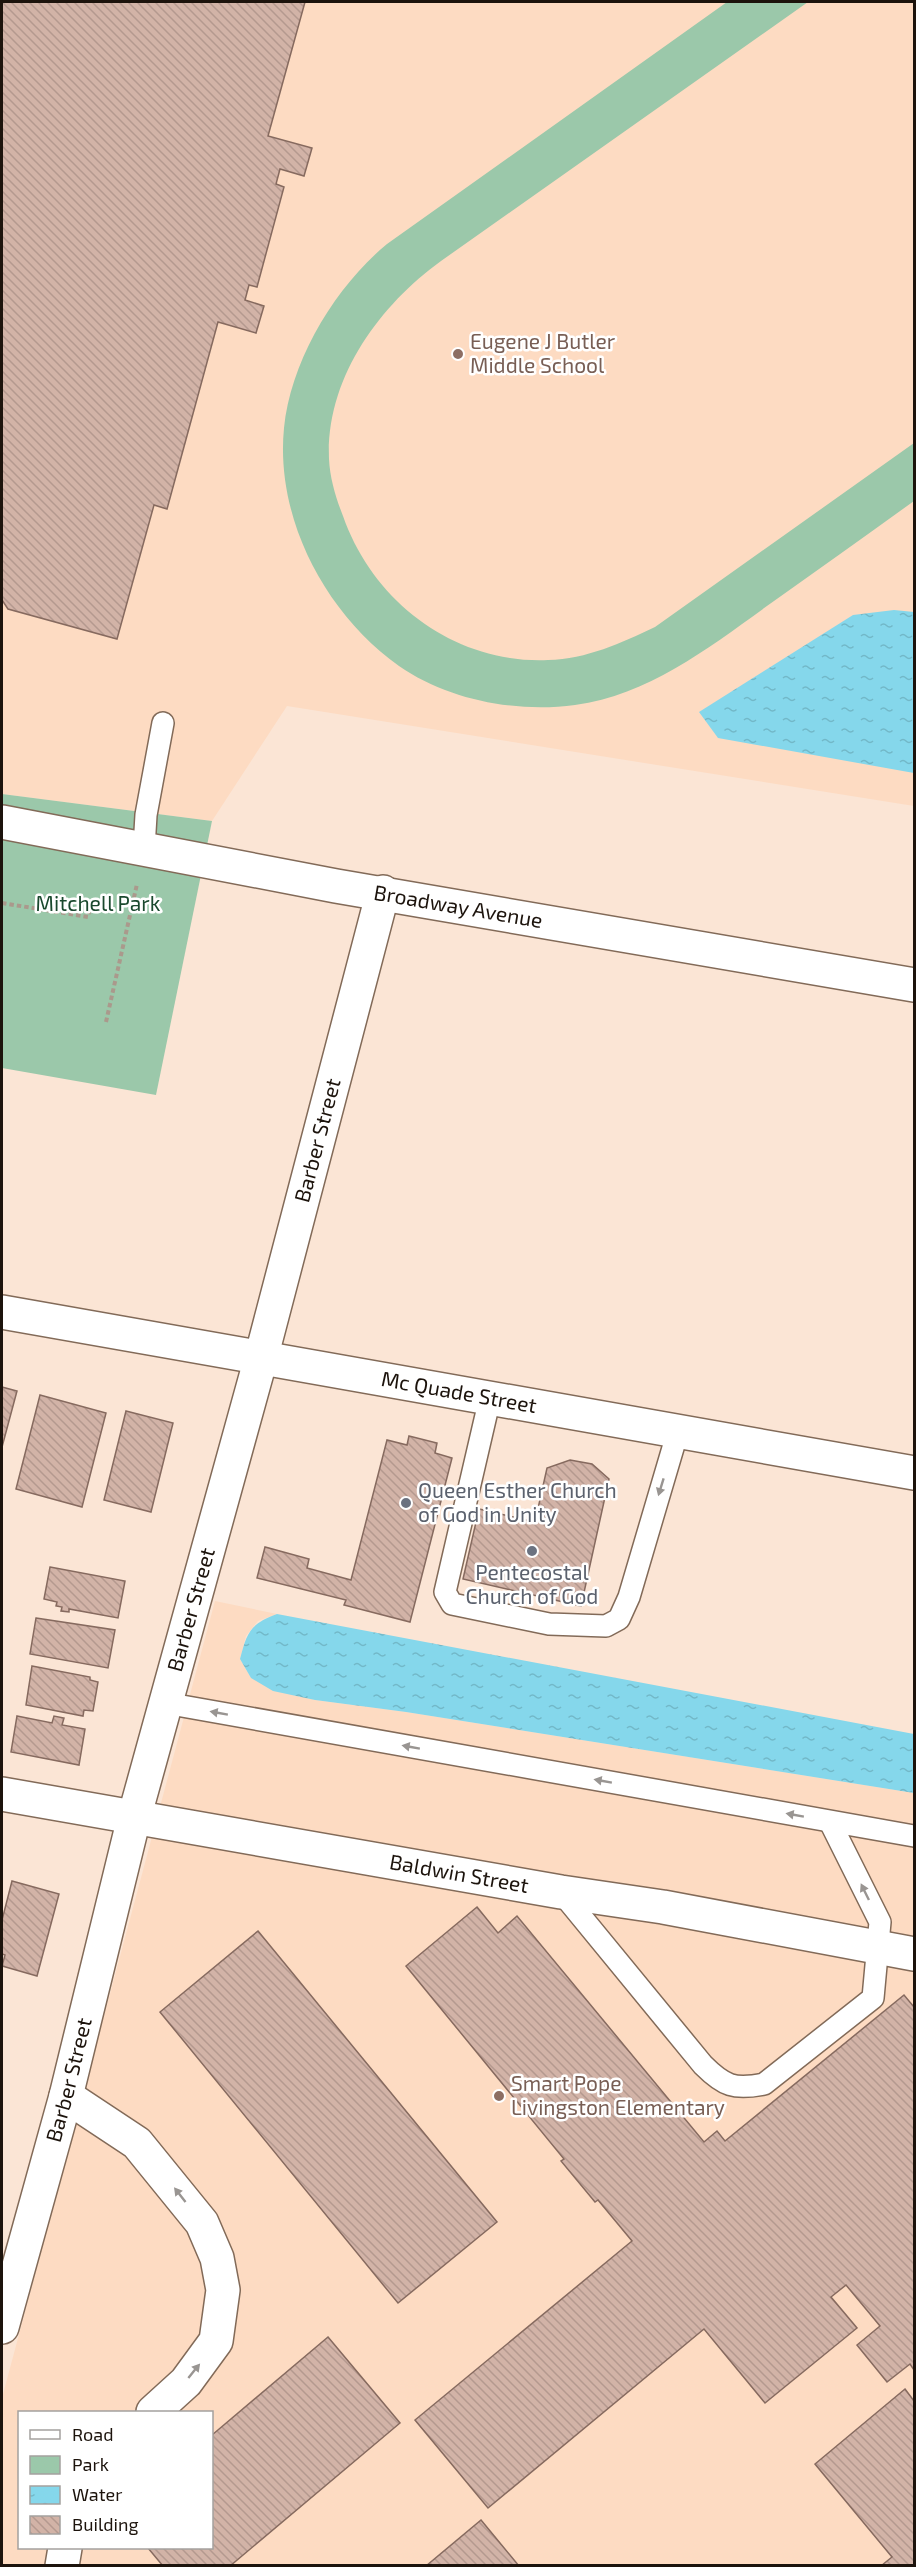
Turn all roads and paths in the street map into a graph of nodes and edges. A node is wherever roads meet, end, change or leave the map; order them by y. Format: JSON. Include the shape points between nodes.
{"nodes":[{"id":1,"x":163,"y":723,"type":"dead end"},
{"id":2,"x":2,"y":822,"type":"edge"},
{"id":3,"x":144,"y":848,"type":"junction"},
{"id":4,"x":383,"y":892,"type":"junction"},
{"id":5,"x":91,"y":901,"type":"dead end"},
{"id":6,"x":2,"y":903,"type":"edge"},
{"id":7,"x":915,"y":985,"type":"edge"},
{"id":8,"x":106,"y":1022,"type":"dead end"},
{"id":9,"x":2,"y":1312,"type":"edge"},
{"id":10,"x":261,"y":1358,"type":"junction"},
{"id":11,"x":490,"y":1398,"type":"junction"},
{"id":12,"x":678,"y":1431,"type":"junction"},
{"id":13,"x":915,"y":1473,"type":"edge"},
{"id":14,"x":165,"y":1703,"type":"junction"},
{"id":15,"x":2,"y":1794,"type":"edge"},
{"id":16,"x":134,"y":1818,"type":"junction"},
{"id":17,"x":830,"y":1822,"type":"junction"},
{"id":18,"x":915,"y":1836,"type":"edge"},
{"id":19,"x":561,"y":1892,"type":"junction"},
{"id":20,"x":903,"y":1954,"type":"edge"},
{"id":21,"x":66,"y":2096,"type":"junction"},
{"id":22,"x":12,"y":2244,"type":"edge"},
{"id":23,"x":2,"y":2327,"type":"edge"},
{"id":24,"x":154,"y":2411,"type":"edge"},
{"id":25,"x":66,"y":2549,"type":"edge"},
{"id":26,"x":62,"y":2565,"type":"edge"}],
"edges":[{"from":1,"to":3,"type":"lane"},
{"from":2,"to":3,"type":"street","name":"Broadway Avenue"},
{"from":3,"to":4,"type":"street","name":"Broadway Avenue"},
{"from":3,"to":8,"type":"path"},
{"from":4,"to":7,"type":"street","name":"Broadway Avenue"},
{"from":4,"to":10,"type":"street","name":"Barber Street"},
{"from":5,"to":6,"type":"path","via":[[88,917]]},
{"from":9,"to":10,"type":"street","name":"Mc Quade Street"},
{"from":10,"to":11,"type":"street","name":"Mc Quade Street"},
{"from":10,"to":14,"type":"street","name":"Barber Street"},
{"from":11,"to":12,"type":"street","name":"Mc Quade Street"},
{"from":12,"to":11,"type":"lane","one_way":true,"via":[[619,1619],[606,1626],[549,1624],[452,1604],[445,1592]]},
{"from":12,"to":13,"type":"street","name":"Mc Quade Street"},
{"from":14,"to":16,"type":"street","name":"Barber Street"},
{"from":17,"to":14,"type":"lane","one_way":true},
{"from":15,"to":16,"type":"street","name":"Baldwin Street"},
{"from":16,"to":19,"type":"street","name":"Baldwin Street"},
{"from":16,"to":21,"type":"street","name":"Barber Street"},
{"from":17,"to":18,"type":"lane"},
{"from":20,"to":17,"type":"lane","one_way":true,"via":[[880,1923]]},
{"from":19,"to":20,"type":"street","name":"Baldwin Street","via":[[663,1907]]},
{"from":19,"to":20,"type":"lane","via":[[703,2065],[720,2082],[742,2088],[764,2084],[873,1998]]},
{"from":21,"to":22,"type":"street","name":"Barber Street"},
{"from":24,"to":21,"type":"street","one_way":true,"via":[[186,2382],[216,2341],[223,2290],[219,2269],[196,2215],[137,2143]]},
{"from":22,"to":23,"type":"street","name":"Barber Street"},
{"from":25,"to":26,"type":"street"}]}
